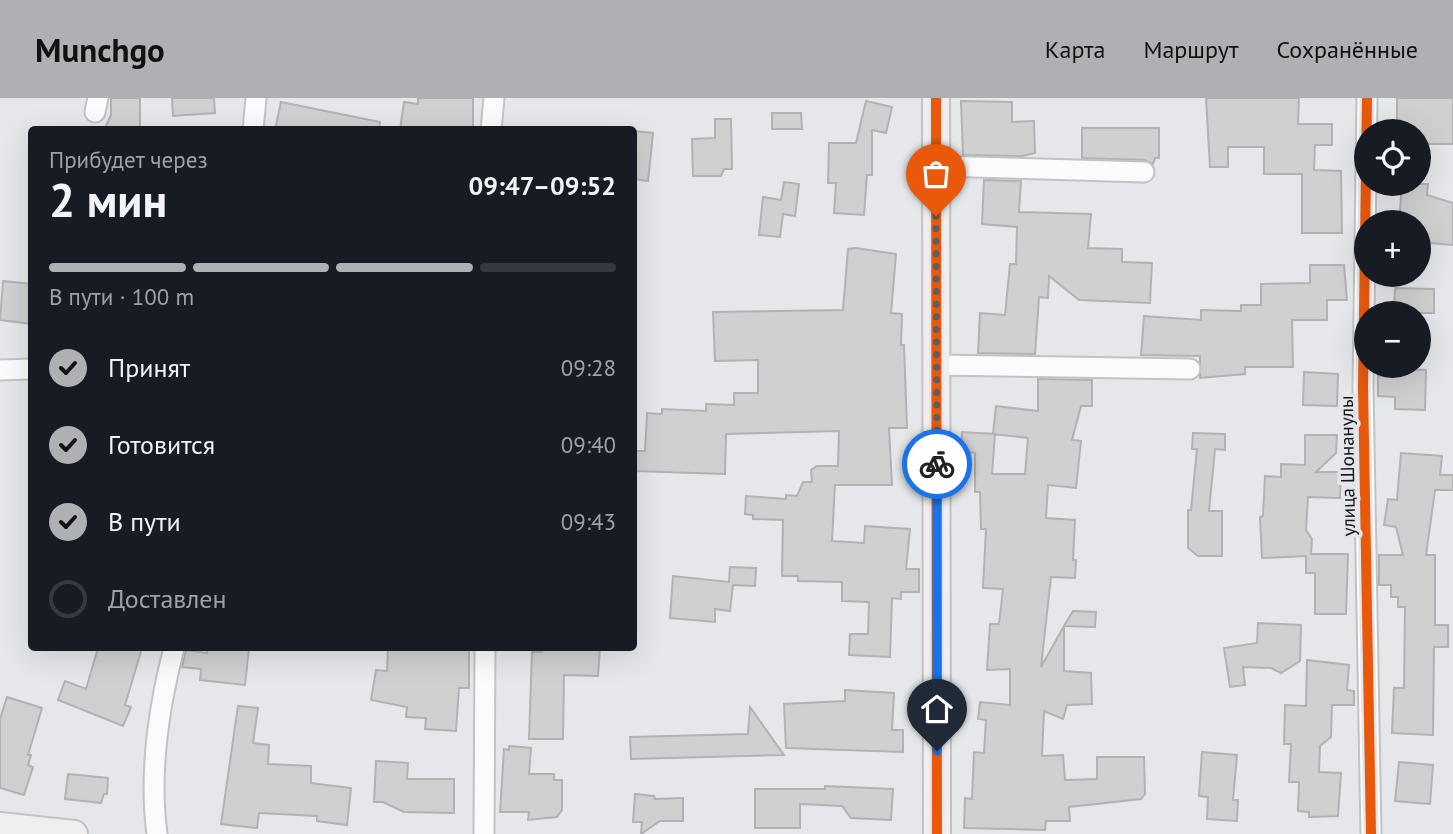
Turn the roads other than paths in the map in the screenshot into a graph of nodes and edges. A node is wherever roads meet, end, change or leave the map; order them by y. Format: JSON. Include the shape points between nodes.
{"nodes":[{"id":1,"x":256,"y":98,"type":"edge"},
{"id":2,"x":494,"y":98,"type":"edge"},
{"id":3,"x":936,"y":98,"type":"edge"},
{"id":4,"x":1367,"y":98,"type":"edge"},
{"id":5,"x":253,"y":126,"type":"edge"},
{"id":6,"x":491,"y":126,"type":"edge"},
{"id":7,"x":936,"y":166,"type":"junction"},
{"id":8,"x":1144,"y":172,"type":"dead end"},
{"id":9,"x":936,"y":365,"type":"junction"},
{"id":10,"x":28,"y":369,"type":"edge"},
{"id":11,"x":1190,"y":369,"type":"dead end"},
{"id":12,"x":0,"y":370,"type":"edge"},
{"id":13,"x":173,"y":651,"type":"edge"},
{"id":14,"x":485,"y":651,"type":"edge"},
{"id":15,"x":8,"y":829,"type":"edge"},
{"id":16,"x":74,"y":834,"type":"edge"},
{"id":17,"x":157,"y":834,"type":"edge"},
{"id":18,"x":484,"y":834,"type":"edge"},
{"id":19,"x":937,"y":834,"type":"edge"},
{"id":20,"x":1371,"y":834,"type":"edge"}],
"edges":[{"from":1,"to":5,"type":"street"},
{"from":2,"to":6,"type":"street"},
{"from":3,"to":7,"type":"street"},
{"from":4,"to":20,"type":"street","name":"улица Шонанулы","via":[[1363,387]]},
{"from":7,"to":8,"type":"street"},
{"from":7,"to":9,"type":"street"},
{"from":9,"to":11,"type":"street"},
{"from":9,"to":19,"type":"street"},
{"from":10,"to":12,"type":"street"},
{"from":13,"to":17,"type":"street","via":[[159,738],[153,808]]},
{"from":14,"to":18,"type":"street"},
{"from":15,"to":16,"type":"street"}]}
